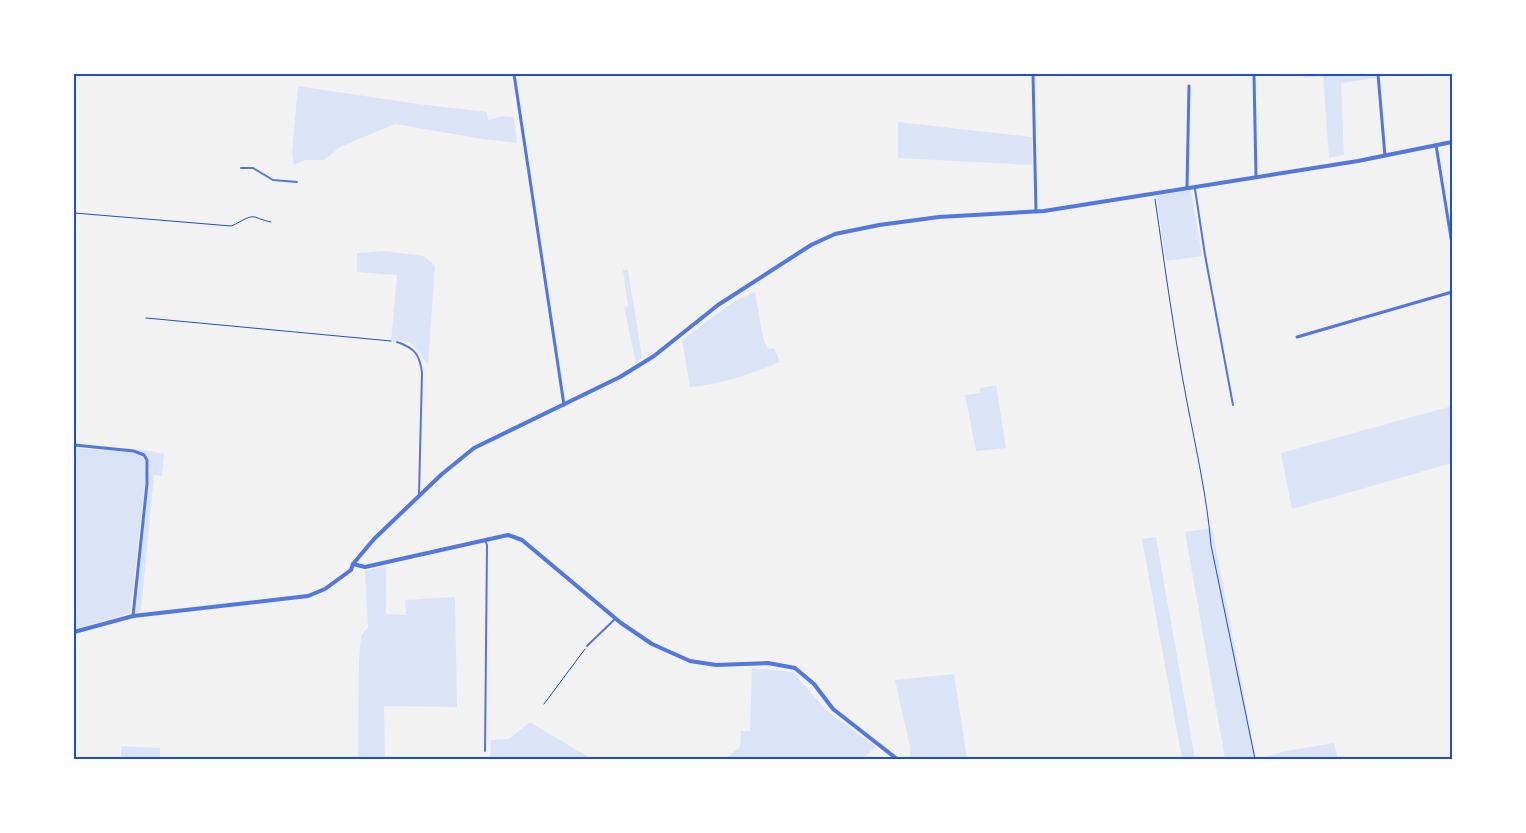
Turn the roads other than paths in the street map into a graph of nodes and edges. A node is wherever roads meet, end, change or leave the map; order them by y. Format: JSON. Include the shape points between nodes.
{"nodes":[{"id":1,"x":514,"y":74,"type":"edge"},
{"id":2,"x":1033,"y":74,"type":"edge"},
{"id":3,"x":1254,"y":74,"type":"edge"},
{"id":4,"x":1378,"y":74,"type":"edge"},
{"id":5,"x":1189,"y":86,"type":"dead end"},
{"id":6,"x":1452,"y":142,"type":"edge"},
{"id":7,"x":1436,"y":145,"type":"junction"},
{"id":8,"x":1385,"y":156,"type":"junction"},
{"id":9,"x":241,"y":168,"type":"dead end"},
{"id":10,"x":1256,"y":177,"type":"junction"},
{"id":11,"x":298,"y":182,"type":"dead end"},
{"id":12,"x":1194,"y":186,"type":"junction"},
{"id":13,"x":1187,"y":188,"type":"junction"},
{"id":14,"x":1036,"y":211,"type":"junction"},
{"id":15,"x":1452,"y":244,"type":"edge"},
{"id":16,"x":1452,"y":292,"type":"edge"},
{"id":17,"x":1297,"y":337,"type":"dead end"},
{"id":18,"x":397,"y":342,"type":"road end"},
{"id":19,"x":564,"y":405,"type":"junction"},
{"id":20,"x":1232,"y":405,"type":"dead end"},
{"id":21,"x":74,"y":445,"type":"edge"},
{"id":22,"x":419,"y":496,"type":"junction"},
{"id":23,"x":485,"y":540,"type":"junction"},
{"id":24,"x":354,"y":564,"type":"junction"},
{"id":25,"x":133,"y":616,"type":"junction"},
{"id":26,"x":616,"y":618,"type":"junction"},
{"id":27,"x":74,"y":632,"type":"edge"},
{"id":28,"x":587,"y":646,"type":"road end"},
{"id":29,"x":486,"y":751,"type":"dead end"},
{"id":30,"x":897,"y":759,"type":"edge"}],
"edges":[{"from":1,"to":19,"type":"street"},
{"from":2,"to":14,"type":"street"},
{"from":3,"to":10,"type":"street"},
{"from":4,"to":8,"type":"street"},
{"from":5,"to":13,"type":"street"},
{"from":6,"to":7,"type":"street"},
{"from":7,"to":8,"type":"street"},
{"from":7,"to":15,"type":"street"},
{"from":8,"to":10,"type":"street"},
{"from":9,"to":11,"type":"lane","via":[[253,168],[273,180]]},
{"from":10,"to":12,"type":"street"},
{"from":12,"to":13,"type":"street"},
{"from":12,"to":20,"type":"lane"},
{"from":13,"to":14,"type":"street"},
{"from":14,"to":19,"type":"street","via":[[939,217],[835,234],[812,245],[718,305],[654,356]]},
{"from":16,"to":17,"type":"street"},
{"from":18,"to":22,"type":"lane","via":[[407,345],[421,358]]},
{"from":19,"to":22,"type":"street","via":[[474,448]]},
{"from":21,"to":25,"type":"street","via":[[134,451],[147,460]]},
{"from":22,"to":24,"type":"street","via":[[374,539]]},
{"from":23,"to":24,"type":"street","via":[[365,567]]},
{"from":23,"to":26,"type":"street","via":[[508,534],[522,540]]},
{"from":23,"to":29,"type":"lane"},
{"from":24,"to":25,"type":"street","via":[[325,589],[308,596]]},
{"from":25,"to":27,"type":"street"},
{"from":26,"to":28,"type":"lane"},
{"from":26,"to":30,"type":"street","via":[[652,644],[690,661],[716,665],[768,663],[794,668],[814,684],[833,709]]}]}
